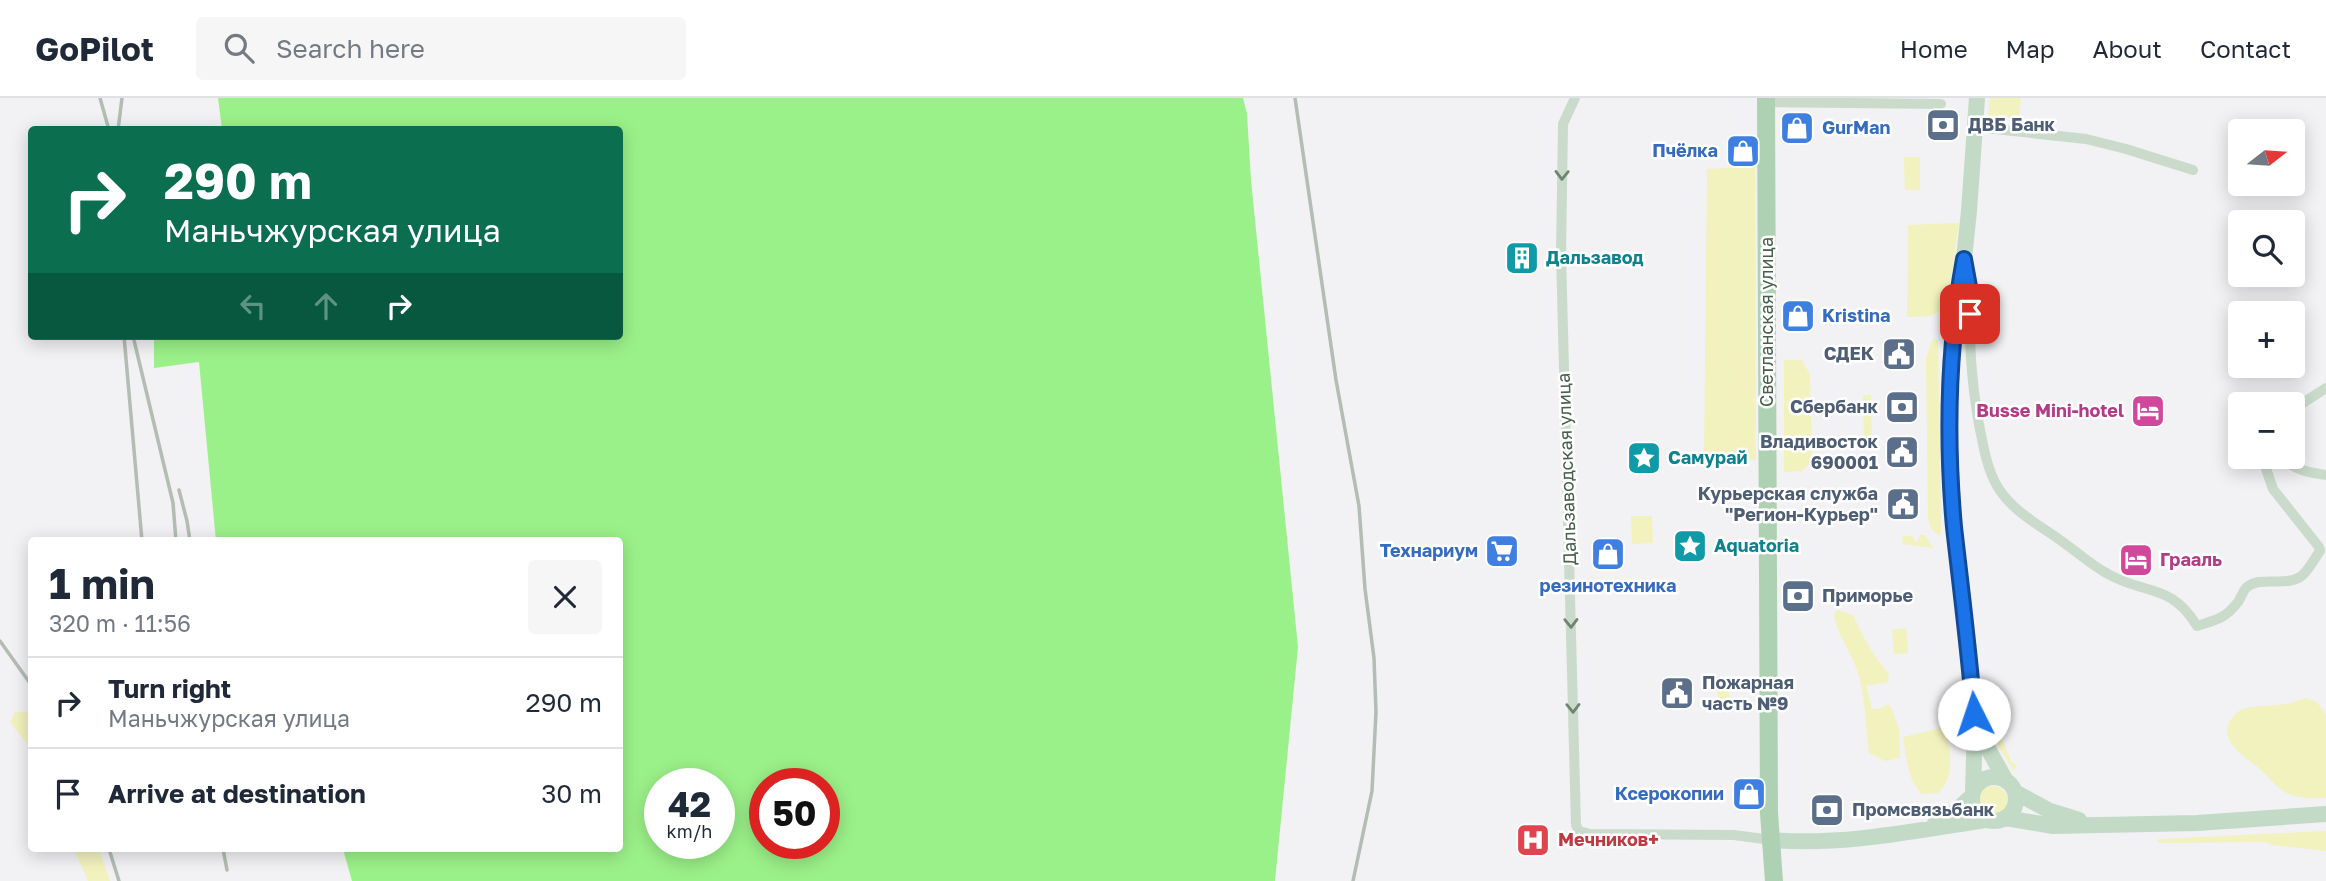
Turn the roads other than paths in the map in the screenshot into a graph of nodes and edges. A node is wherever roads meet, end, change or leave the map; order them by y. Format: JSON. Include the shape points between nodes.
{"nodes":[{"id":1,"x":1977,"y":98,"type":"edge"},
{"id":2,"x":1766,"y":100,"type":"edge"},
{"id":3,"x":1573,"y":103,"type":"edge"},
{"id":4,"x":1941,"y":104,"type":"dead end"},
{"id":5,"x":1976,"y":127,"type":"junction"},
{"id":6,"x":2193,"y":170,"type":"dead end"},
{"id":7,"x":1964,"y":259,"type":"junction"},
{"id":8,"x":2326,"y":388,"type":"edge"},
{"id":9,"x":2305,"y":402,"type":"edge"},
{"id":10,"x":2266,"y":469,"type":"edge"},
{"id":11,"x":2296,"y":469,"type":"edge"},
{"id":12,"x":2326,"y":475,"type":"edge"},
{"id":13,"x":1975,"y":724,"type":"junction"},
{"id":14,"x":2011,"y":786,"type":"junction"},
{"id":15,"x":1972,"y":794,"type":"junction"},
{"id":16,"x":2326,"y":814,"type":"edge"},
{"id":17,"x":2006,"y":818,"type":"junction"},
{"id":18,"x":1986,"y":820,"type":"junction"},
{"id":19,"x":2092,"y":824,"type":"junction"},
{"id":20,"x":1926,"y":830,"type":"junction"},
{"id":21,"x":1771,"y":840,"type":"junction"},
{"id":22,"x":1774,"y":881,"type":"edge"}],
"edges":[{"from":1,"to":5,"type":"main road"},
{"from":2,"to":4,"type":"street"},
{"from":2,"to":21,"type":"main road","name":"Светланская улица"},
{"from":3,"to":21,"type":"street","name":"Дальзаводская улица","one_way":true,"via":[[1563,124],[1561,254],[1575,818],[1579,831],[1590,834],[1734,835]]},
{"from":5,"to":6,"type":"street","via":[[2086,139]]},
{"from":5,"to":7,"type":"main road"},
{"from":7,"to":10,"type":"street","via":[[1975,404],[1987,466],[1999,489],[2027,517],[2104,572],[2166,594],[2197,626],[2226,616],[2254,584],[2299,578],[2319,547],[2273,489]]},
{"from":7,"to":13,"type":"main road","via":[[1954,313],[1950,455]]},
{"from":8,"to":9,"type":"street"},
{"from":11,"to":12,"type":"street"},
{"from":13,"to":14,"type":"main road"},
{"from":13,"to":15,"type":"main road"},
{"from":14,"to":15,"type":"main road","via":[[1997,777],[1987,778]]},
{"from":14,"to":17,"type":"main road","via":[[2016,802]]},
{"from":14,"to":19,"type":"main road","via":[[2050,811]]},
{"from":15,"to":18,"type":"main road","via":[[1974,811]]},
{"from":15,"to":20,"type":"main road","via":[[1948,818]]},
{"from":16,"to":19,"type":"main road"},
{"from":17,"to":18,"type":"main road"},
{"from":17,"to":19,"type":"main road","via":[[2049,825]]},
{"from":18,"to":20,"type":"main road"},
{"from":20,"to":21,"type":"main road","via":[[1803,842]]},
{"from":21,"to":22,"type":"main road","name":"Светланская улица"}]}
